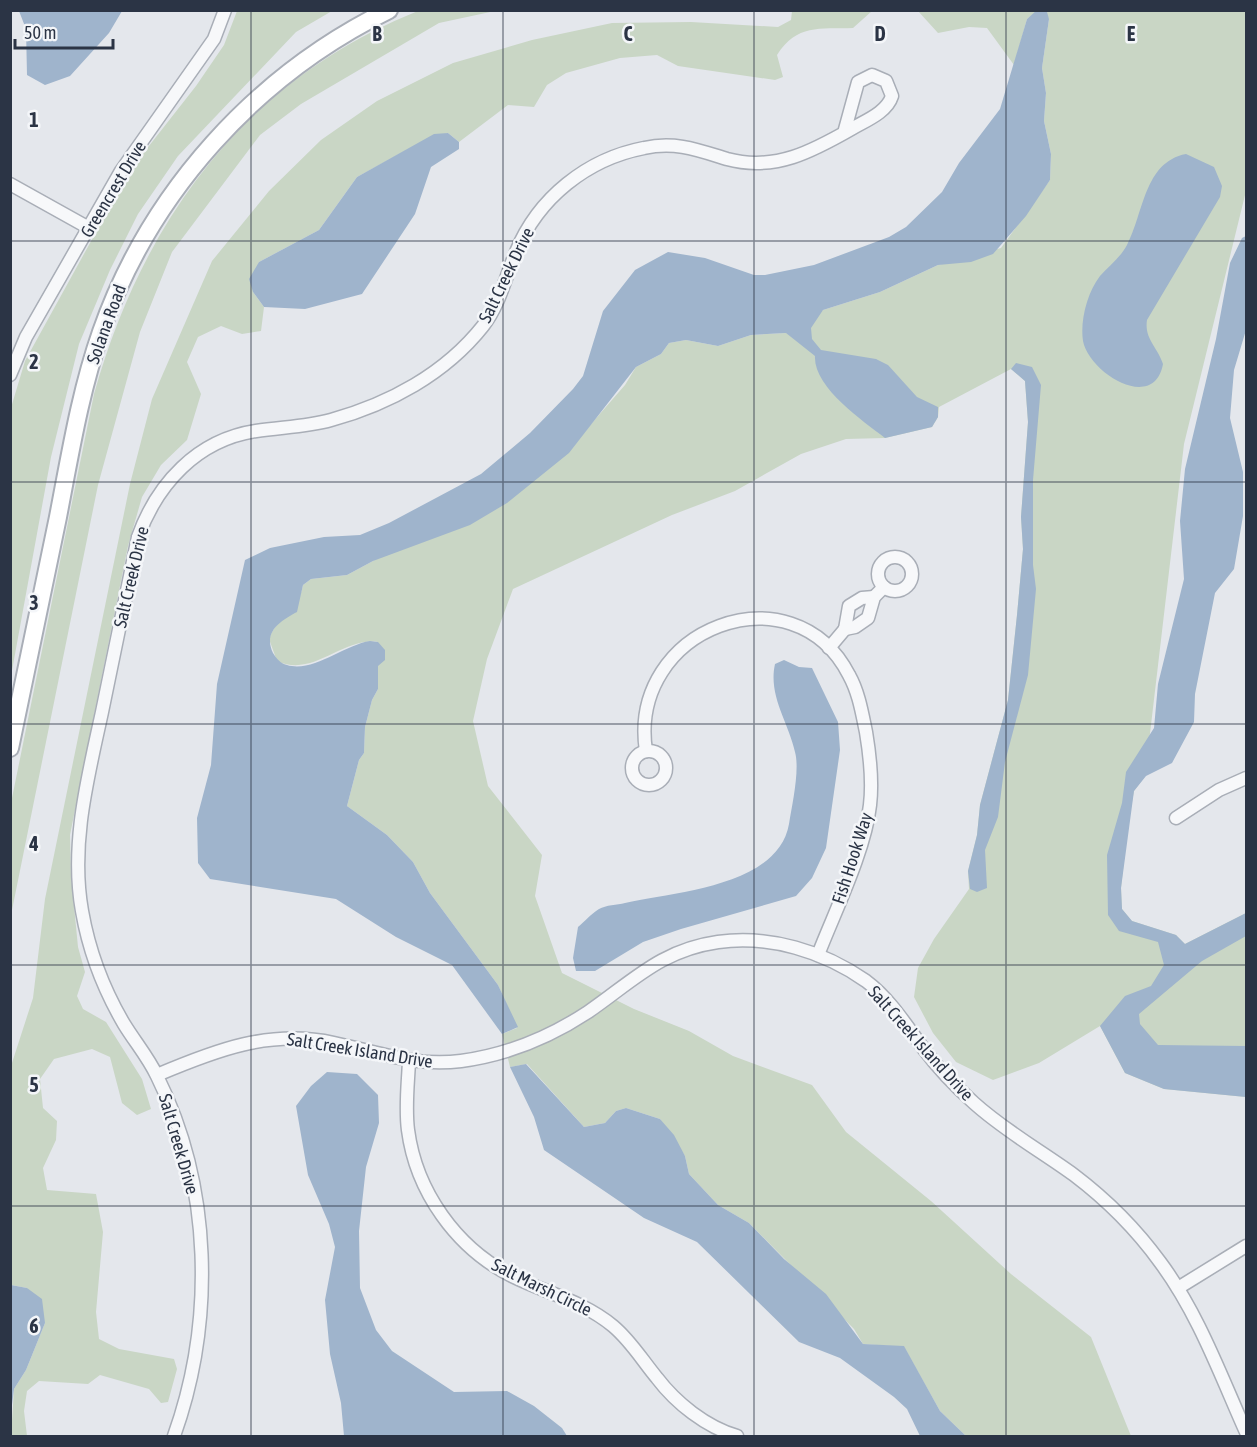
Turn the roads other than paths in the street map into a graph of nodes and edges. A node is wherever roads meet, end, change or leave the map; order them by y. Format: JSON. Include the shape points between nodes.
{"nodes":[{"id":1,"x":225,"y":10,"type":"edge"},
{"id":2,"x":389,"y":10,"type":"edge"},
{"id":3,"x":844,"y":133,"type":"junction"},
{"id":4,"x":10,"y":184,"type":"edge"},
{"id":5,"x":89,"y":228,"type":"junction"},
{"id":6,"x":10,"y":375,"type":"edge"},
{"id":7,"x":884,"y":587,"type":"dead end"},
{"id":8,"x":874,"y":597,"type":"junction"},
{"id":9,"x":845,"y":629,"type":"junction"},
{"id":10,"x":829,"y":648,"type":"junction"},
{"id":11,"x":10,"y":748,"type":"edge"},
{"id":12,"x":646,"y":751,"type":"dead end"},
{"id":13,"x":1246,"y":778,"type":"edge"},
{"id":14,"x":1176,"y":818,"type":"dead end"},
{"id":15,"x":818,"y":955,"type":"junction"},
{"id":16,"x":409,"y":1061,"type":"junction"},
{"id":17,"x":157,"y":1075,"type":"junction"},
{"id":18,"x":1246,"y":1246,"type":"edge"},
{"id":19,"x":1178,"y":1288,"type":"junction"},
{"id":20,"x":1246,"y":1432,"type":"edge"},
{"id":21,"x":174,"y":1437,"type":"edge"},
{"id":22,"x":737,"y":1437,"type":"edge"}],
"edges":[{"from":1,"to":5,"type":"street","name":"Greencrest Drive","via":[[214,39],[134,150]]},
{"from":2,"to":11,"type":"street","name":"Solana Road","via":[[294,69],[236,118],[190,170],[126,271],[101,332],[83,395]]},
{"from":3,"to":3,"type":"street","name":"Salt Creek Drive","via":[[858,82],[872,75],[886,81],[892,96],[890,103]]},
{"from":3,"to":17,"type":"street","name":"Salt Creek Drive","via":[[805,154],[782,161],[743,162],[684,145],[665,144],[622,153],[599,163],[562,187],[536,216],[484,324],[428,377],[360,412],[231,437],[195,456],[157,495],[138,537],[88,778],[78,852],[82,910],[100,973],[117,1011]]},
{"from":4,"to":5,"type":"street"},
{"from":5,"to":6,"type":"street","name":"Greencrest Drive","via":[[26,337]]},
{"from":7,"to":8,"type":"street"},
{"from":8,"to":9,"type":"street","via":[[868,618]]},
{"from":8,"to":9,"type":"street","via":[[861,598],[849,606]]},
{"from":9,"to":10,"type":"street"},
{"from":10,"to":12,"type":"street","name":"Fish Hook Way","via":[[796,626],[765,620],[733,622],[699,634],[672,656],[652,689],[644,729]]},
{"from":10,"to":15,"type":"street","name":"Fish Hook Way","via":[[849,674],[856,691],[872,777],[864,834]]},
{"from":13,"to":14,"type":"street"},
{"from":15,"to":16,"type":"street","name":"Salt Creek Island Drive","via":[[775,942],[698,945],[654,963],[588,1011],[536,1040],[460,1061]]},
{"from":15,"to":19,"type":"street","name":"Salt Creek Island Drive","via":[[880,993],[973,1103],[1102,1197],[1146,1244]]},
{"from":16,"to":17,"type":"street","name":"Salt Creek Island Drive","via":[[337,1043],[287,1038],[240,1043]]},
{"from":16,"to":22,"type":"street","name":"Salt Marsh Circle","via":[[411,1149],[432,1200],[458,1235],[510,1275],[601,1316],[628,1340],[658,1379],[689,1410]]},
{"from":17,"to":21,"type":"street","name":"Salt Creek Drive","via":[[188,1163],[202,1271],[196,1348]]},
{"from":18,"to":19,"type":"street"},
{"from":19,"to":20,"type":"street","name":"Salt Creek Island Drive"}]}
